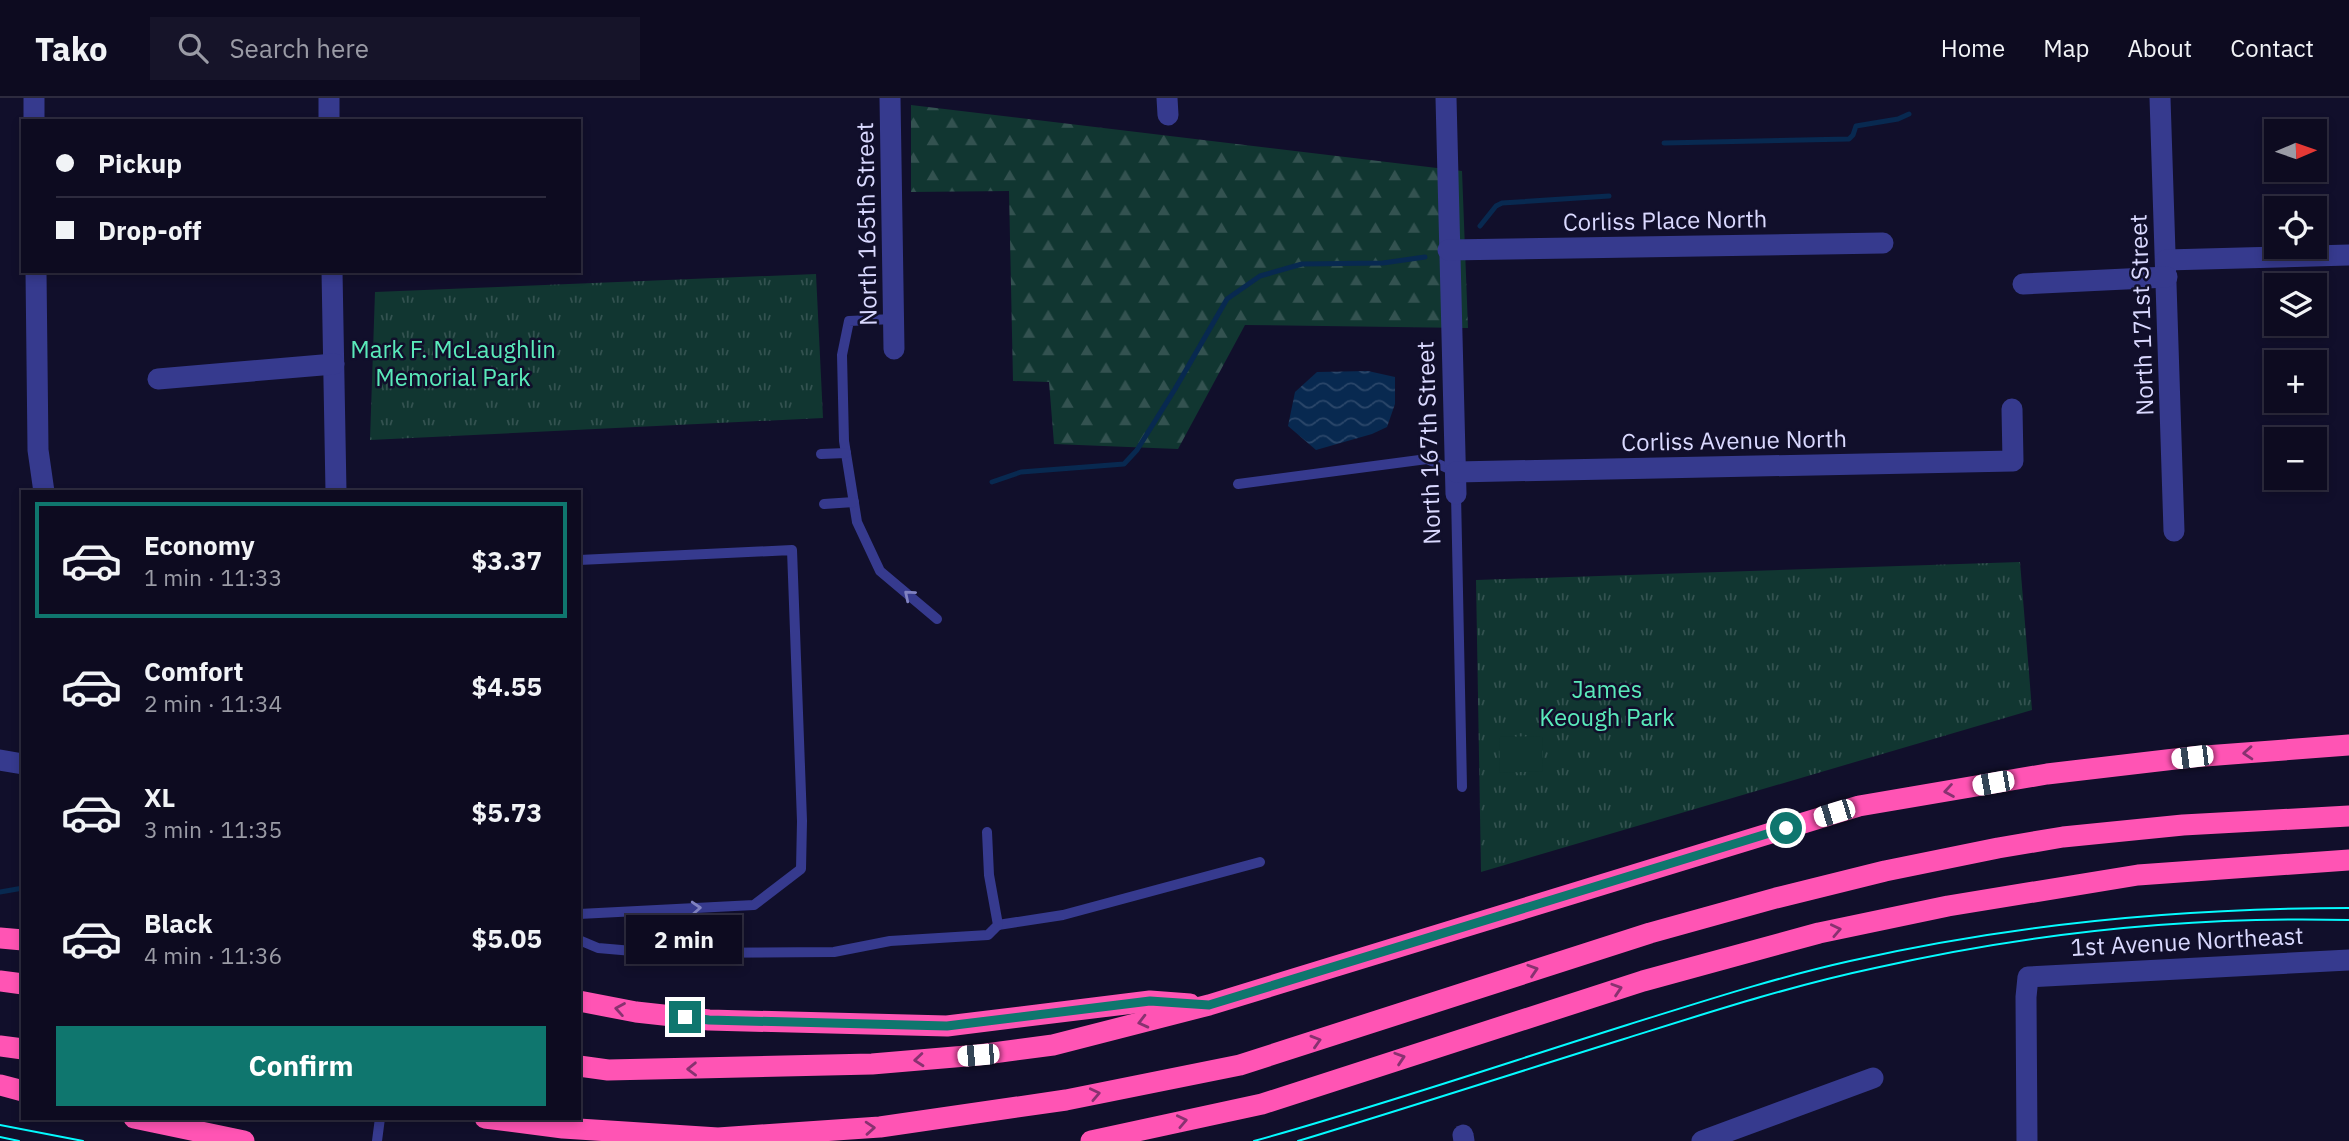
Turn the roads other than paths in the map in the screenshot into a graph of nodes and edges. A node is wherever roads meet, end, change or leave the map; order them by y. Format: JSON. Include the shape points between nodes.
{"nodes":[{"id":1,"x":34,"y":98,"type":"edge"},
{"id":2,"x":329,"y":98,"type":"edge"},
{"id":3,"x":890,"y":98,"type":"edge"},
{"id":4,"x":1446,"y":98,"type":"edge"},
{"id":5,"x":2160,"y":98,"type":"edge"},
{"id":6,"x":34,"y":119,"type":"edge"},
{"id":7,"x":329,"y":119,"type":"edge"},
{"id":8,"x":1883,"y":243,"type":"dead end"},
{"id":9,"x":1448,"y":250,"type":"junction"},
{"id":10,"x":2349,"y":255,"type":"edge"},
{"id":11,"x":2166,"y":268,"type":"junction"},
{"id":12,"x":36,"y":273,"type":"edge"},
{"id":13,"x":332,"y":273,"type":"edge"},
{"id":14,"x":2023,"y":284,"type":"dead end"},
{"id":15,"x":893,"y":319,"type":"junction"},
{"id":16,"x":894,"y":349,"type":"dead end"},
{"id":17,"x":334,"y":364,"type":"junction"},
{"id":18,"x":158,"y":379,"type":"dead end"},
{"id":19,"x":2012,"y":409,"type":"dead end"},
{"id":20,"x":846,"y":453,"type":"junction"},
{"id":21,"x":821,"y":454,"type":"dead end"},
{"id":22,"x":1456,"y":472,"type":"junction"},
{"id":23,"x":1238,"y":484,"type":"dead end"},
{"id":24,"x":44,"y":490,"type":"edge"},
{"id":25,"x":337,"y":490,"type":"edge"},
{"id":26,"x":1456,"y":494,"type":"joint"},
{"id":27,"x":854,"y":502,"type":"junction"},
{"id":28,"x":824,"y":504,"type":"dead end"},
{"id":29,"x":2174,"y":531,"type":"dead end"},
{"id":30,"x":581,"y":560,"type":"edge"},
{"id":31,"x":937,"y":619,"type":"dead end"},
{"id":32,"x":2349,"y":746,"type":"edge"},
{"id":33,"x":0,"y":760,"type":"edge"},
{"id":34,"x":21,"y":764,"type":"edge"},
{"id":35,"x":1462,"y":787,"type":"dead end"},
{"id":36,"x":2349,"y":816,"type":"edge"},
{"id":37,"x":987,"y":832,"type":"dead end"},
{"id":38,"x":2349,"y":860,"type":"edge"},
{"id":39,"x":1260,"y":862,"type":"dead end"},
{"id":40,"x":581,"y":914,"type":"edge"},
{"id":41,"x":998,"y":925,"type":"junction"},
{"id":42,"x":0,"y":938,"type":"edge"},
{"id":43,"x":21,"y":940,"type":"edge"},
{"id":44,"x":581,"y":941,"type":"edge"},
{"id":45,"x":2349,"y":960,"type":"edge"},
{"id":46,"x":0,"y":981,"type":"edge"},
{"id":47,"x":21,"y":985,"type":"edge"},
{"id":48,"x":581,"y":1001,"type":"edge"},
{"id":49,"x":1209,"y":1005,"type":"junction"},
{"id":50,"x":0,"y":1046,"type":"edge"},
{"id":51,"x":21,"y":1049,"type":"edge"},
{"id":52,"x":581,"y":1066,"type":"edge"},
{"id":53,"x":1873,"y":1078,"type":"dead end"},
{"id":54,"x":0,"y":1085,"type":"edge"},
{"id":55,"x":21,"y":1090,"type":"edge"},
{"id":56,"x":144,"y":1120,"type":"edge"},
{"id":57,"x":380,"y":1120,"type":"edge"},
{"id":58,"x":501,"y":1120,"type":"edge"},
{"id":59,"x":244,"y":1141,"type":"edge"},
{"id":60,"x":377,"y":1141,"type":"edge"},
{"id":61,"x":1091,"y":1141,"type":"edge"},
{"id":62,"x":1702,"y":1141,"type":"edge"},
{"id":63,"x":2028,"y":1141,"type":"edge"}],
"edges":[{"from":1,"to":6,"type":"street"},
{"from":2,"to":7,"type":"street"},
{"from":3,"to":15,"type":"street","name":"North 165th Street"},
{"from":4,"to":9,"type":"street","name":"North 167th Street"},
{"from":5,"to":11,"type":"street","name":"North 171st Street"},
{"from":8,"to":9,"type":"street","name":"Corliss Place North"},
{"from":9,"to":22,"type":"street","name":"North 167th Street"},
{"from":10,"to":11,"type":"street"},
{"from":11,"to":14,"type":"street"},
{"from":11,"to":29,"type":"street","name":"North 171st Street"},
{"from":12,"to":24,"type":"street","via":[[38,450]]},
{"from":13,"to":17,"type":"street"},
{"from":15,"to":16,"type":"street","name":"North 165th Street"},
{"from":15,"to":20,"type":"lane","via":[[849,321],[842,355]]},
{"from":17,"to":18,"type":"street"},
{"from":17,"to":25,"type":"street"},
{"from":19,"to":22,"type":"street","name":"Corliss Avenue North","via":[[2013,461]]},
{"from":20,"to":21,"type":"lane"},
{"from":20,"to":27,"type":"lane"},
{"from":22,"to":23,"type":"lane","via":[[1427,459]]},
{"from":22,"to":26,"type":"street","name":"North 167th Street"},
{"from":26,"to":35,"type":"lane","name":"North 167th Street"},
{"from":27,"to":28,"type":"lane"},
{"from":31,"to":27,"type":"lane","one_way":true,"via":[[880,571]]},
{"from":40,"to":30,"type":"lane","one_way":true,"via":[[754,905],[802,869],[792,550]]},
{"from":32,"to":49,"type":"highway","one_way":true,"via":[[2192,757],[2047,774],[1858,806]]},
{"from":33,"to":34,"type":"street"},
{"from":58,"to":36,"type":"highway","one_way":true,"via":[[718,1138],[880,1127],[1066,1100],[1240,1065],[1650,933],[1885,871],[2063,837]]},
{"from":37,"to":41,"type":"lane"},
{"from":61,"to":38,"type":"highway","one_way":true,"via":[[1262,1104],[1643,981],[1819,933],[2138,875]]},
{"from":39,"to":41,"type":"lane","via":[[1063,915]]},
{"from":41,"to":44,"type":"lane","via":[[988,935],[890,941],[834,952],[656,953],[598,948]]},
{"from":42,"to":43,"type":"highway"},
{"from":45,"to":63,"type":"street","name":"1st Avenue Northeast","via":[[2028,977]]},
{"from":46,"to":47,"type":"highway"},
{"from":49,"to":48,"type":"highway","one_way":true,"via":[[1150,1001],[947,1026],[709,1020]]},
{"from":49,"to":52,"type":"highway","one_way":true,"via":[[1053,1045],[978,1055],[872,1064],[620,1070]]},
{"from":50,"to":51,"type":"highway"},
{"from":53,"to":62,"type":"street"},
{"from":54,"to":55,"type":"highway"},
{"from":56,"to":59,"type":"highway"},
{"from":57,"to":60,"type":"lane"}]}
